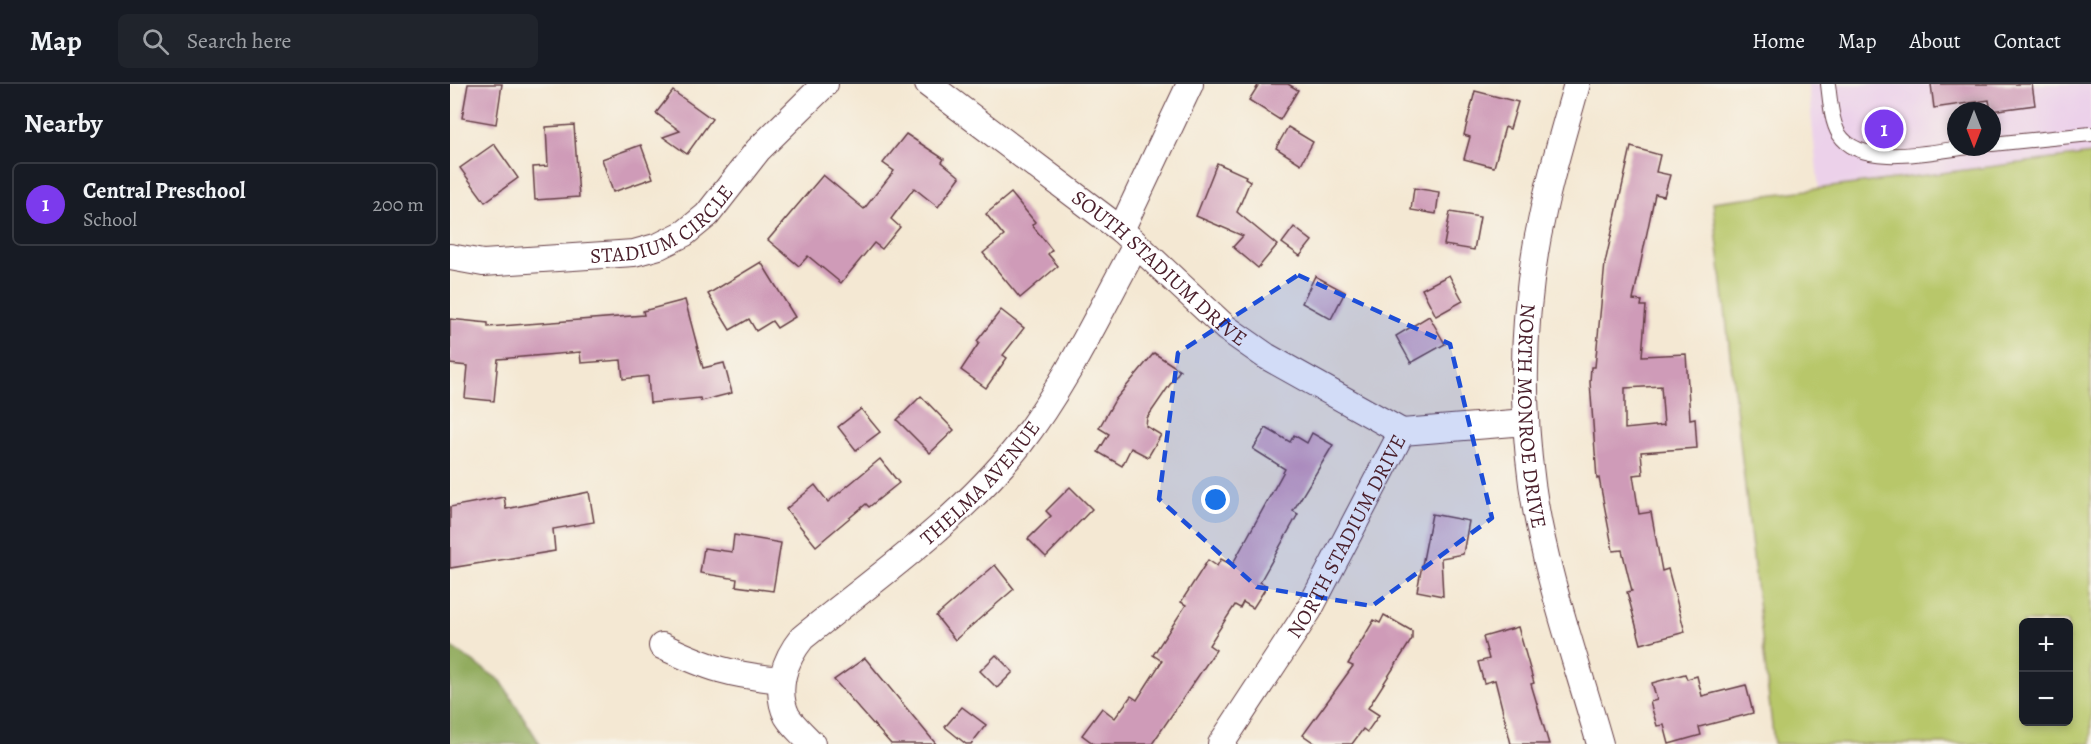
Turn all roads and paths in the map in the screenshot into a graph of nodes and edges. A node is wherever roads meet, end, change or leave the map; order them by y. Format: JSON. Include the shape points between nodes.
{"nodes":[{"id":1,"x":825,"y":84,"type":"edge"},
{"id":2,"x":928,"y":84,"type":"edge"},
{"id":3,"x":1190,"y":84,"type":"edge"},
{"id":4,"x":1577,"y":84,"type":"edge"},
{"id":5,"x":1828,"y":84,"type":"edge"},
{"id":6,"x":2091,"y":134,"type":"edge"},
{"id":7,"x":2001,"y":143,"type":"edge"},
{"id":8,"x":1947,"y":149,"type":"edge"},
{"id":9,"x":1128,"y":238,"type":"junction"},
{"id":10,"x":450,"y":256,"type":"edge"},
{"id":11,"x":1526,"y":422,"type":"junction"},
{"id":12,"x":1402,"y":432,"type":"junction"},
{"id":13,"x":663,"y":645,"type":"dead end"},
{"id":14,"x":782,"y":680,"type":"junction"},
{"id":15,"x":812,"y":744,"type":"edge"},
{"id":16,"x":1221,"y":744,"type":"edge"},
{"id":17,"x":1600,"y":744,"type":"edge"}],
"edges":[{"from":1,"to":10,"type":"street","name":"STADIUM CIRCLE","via":[[758,150],[707,215],[685,233],[659,246],[634,253],[483,263]]},
{"from":2,"to":9,"type":"street","name":"SOUTH STADIUM DRIVE"},
{"from":3,"to":9,"type":"street","name":"THELMA AVENUE"},
{"from":4,"to":11,"type":"street","name":"NORTH MONROE DRIVE","via":[[1535,254],[1526,348]]},
{"from":5,"to":8,"type":"lane","via":[[1839,135],[1859,151],[1886,156]]},
{"from":6,"to":7,"type":"lane"},
{"from":9,"to":12,"type":"street","name":"SOUTH STADIUM DRIVE","via":[[1207,312],[1266,356]]},
{"from":9,"to":14,"type":"street","name":"THELMA AVENUE","via":[[1057,390],[1018,446],[951,516],[802,638],[789,657]]},
{"from":11,"to":12,"type":"street","name":"NORTH STADIUM DRIVE"},
{"from":11,"to":17,"type":"street","name":"NORTH MONROE DRIVE","via":[[1545,549]]},
{"from":12,"to":16,"type":"street","name":"NORTH STADIUM DRIVE","via":[[1309,610]]},
{"from":13,"to":14,"type":"street","via":[[711,669]]},
{"from":14,"to":15,"type":"street","via":[[782,699],[788,717]]}]}
